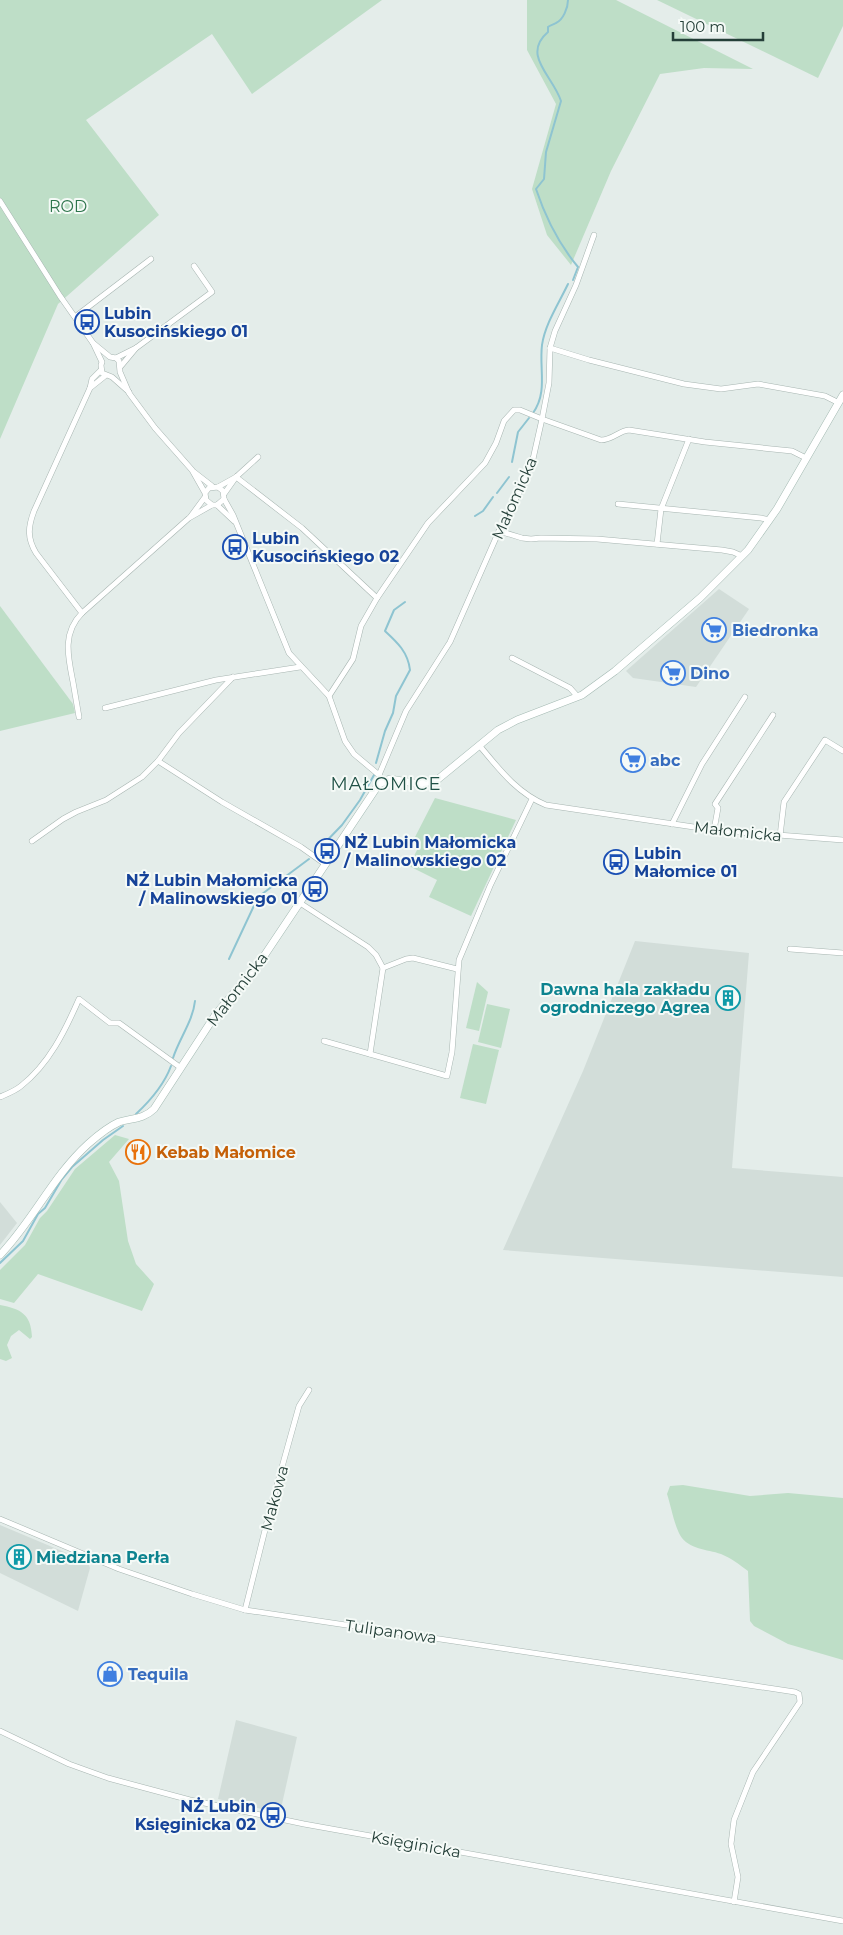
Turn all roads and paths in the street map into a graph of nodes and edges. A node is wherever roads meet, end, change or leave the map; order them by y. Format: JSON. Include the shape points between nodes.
{"nodes":[{"id":1,"x":0,"y":201,"type":"edge"},
{"id":2,"x":594,"y":235,"type":"dead end"},
{"id":3,"x":151,"y":259,"type":"dead end"},
{"id":4,"x":194,"y":266,"type":"dead end"},
{"id":5,"x":74,"y":317,"type":"junction"},
{"id":6,"x":93,"y":343,"type":"junction"},
{"id":7,"x":136,"y":348,"type":"junction"},
{"id":8,"x":550,"y":348,"type":"junction"},
{"id":9,"x":110,"y":357,"type":"junction"},
{"id":10,"x":116,"y":358,"type":"junction"},
{"id":11,"x":102,"y":362,"type":"junction"},
{"id":12,"x":121,"y":369,"type":"junction"},
{"id":13,"x":101,"y":370,"type":"junction"},
{"id":14,"x":105,"y":376,"type":"junction"},
{"id":15,"x":112,"y":377,"type":"junction"},
{"id":16,"x":90,"y":388,"type":"junction"},
{"id":17,"x":129,"y":393,"type":"junction"},
{"id":18,"x":843,"y":395,"type":"edge"},
{"id":19,"x":839,"y":403,"type":"junction"},
{"id":20,"x":542,"y":419,"type":"junction"},
{"id":21,"x":689,"y":439,"type":"junction"},
{"id":22,"x":258,"y":457,"type":"dead end"},
{"id":23,"x":806,"y":458,"type":"junction"},
{"id":24,"x":192,"y":470,"type":"junction"},
{"id":25,"x":236,"y":477,"type":"junction"},
{"id":26,"x":215,"y":486,"type":"junction"},
{"id":27,"x":205,"y":495,"type":"junction"},
{"id":28,"x":224,"y":496,"type":"junction"},
{"id":29,"x":618,"y":504,"type":"dead end"},
{"id":30,"x":214,"y":505,"type":"junction"},
{"id":31,"x":661,"y":509,"type":"junction"},
{"id":32,"x":189,"y":518,"type":"junction"},
{"id":33,"x":770,"y":520,"type":"junction"},
{"id":34,"x":234,"y":522,"type":"junction"},
{"id":35,"x":499,"y":531,"type":"junction"},
{"id":36,"x":657,"y":544,"type":"junction"},
{"id":37,"x":742,"y":556,"type":"junction"},
{"id":38,"x":377,"y":598,"type":"junction"},
{"id":39,"x":82,"y":613,"type":"junction"},
{"id":40,"x":512,"y":658,"type":"dead end"},
{"id":41,"x":300,"y":667,"type":"junction"},
{"id":42,"x":233,"y":677,"type":"junction"},
{"id":43,"x":329,"y":696,"type":"junction"},
{"id":44,"x":578,"y":697,"type":"junction"},
{"id":45,"x":745,"y":697,"type":"dead end"},
{"id":46,"x":105,"y":708,"type":"dead end"},
{"id":47,"x":773,"y":715,"type":"dead end"},
{"id":48,"x":79,"y":717,"type":"dead end"},
{"id":49,"x":479,"y":745,"type":"junction"},
{"id":50,"x":843,"y":752,"type":"edge"},
{"id":51,"x":158,"y":761,"type":"junction"},
{"id":52,"x":381,"y":778,"type":"junction"},
{"id":53,"x":532,"y":799,"type":"junction"},
{"id":54,"x":672,"y":824,"type":"junction"},
{"id":55,"x":714,"y":830,"type":"junction"},
{"id":56,"x":780,"y":836,"type":"junction"},
{"id":57,"x":843,"y":839,"type":"edge"},
{"id":58,"x":32,"y":841,"type":"dead end"},
{"id":59,"x":325,"y":864,"type":"junction"},
{"id":60,"x":300,"y":903,"type":"junction"},
{"id":61,"x":790,"y":949,"type":"dead end"},
{"id":62,"x":843,"y":953,"type":"edge"},
{"id":63,"x":383,"y":968,"type":"junction"},
{"id":64,"x":457,"y":969,"type":"junction"},
{"id":65,"x":324,"y":1041,"type":"dead end"},
{"id":66,"x":370,"y":1054,"type":"junction"},
{"id":67,"x":181,"y":1068,"type":"junction"},
{"id":68,"x":0,"y":1097,"type":"edge"},
{"id":69,"x":0,"y":1255,"type":"edge"},
{"id":70,"x":309,"y":1390,"type":"dead end"},
{"id":71,"x":0,"y":1519,"type":"edge"},
{"id":72,"x":245,"y":1610,"type":"junction"},
{"id":73,"x":0,"y":1731,"type":"edge"},
{"id":74,"x":734,"y":1902,"type":"junction"},
{"id":75,"x":843,"y":1921,"type":"edge"}],
"edges":[{"from":1,"to":5,"type":"street"},
{"from":2,"to":8,"type":"street","name":"Małomicka"},
{"from":3,"to":5,"type":"street"},
{"from":4,"to":7,"type":"street","via":[[212,292]]},
{"from":5,"to":6,"type":"street"},
{"from":6,"to":9,"type":"street"},
{"from":6,"to":11,"type":"street"},
{"from":7,"to":10,"type":"street"},
{"from":7,"to":12,"type":"street"},
{"from":8,"to":19,"type":"street","via":[[684,384],[721,389],[758,384],[825,396]]},
{"from":8,"to":20,"type":"street","name":"Małomicka","via":[[549,383]]},
{"from":9,"to":10,"type":"street"},
{"from":9,"to":11,"type":"street"},
{"from":10,"to":12,"type":"street"},
{"from":11,"to":13,"type":"street"},
{"from":12,"to":15,"type":"street"},
{"from":12,"to":17,"type":"street"},
{"from":13,"to":14,"type":"street"},
{"from":13,"to":16,"type":"street","via":[[92,379]]},
{"from":14,"to":15,"type":"street"},
{"from":14,"to":16,"type":"street"},
{"from":15,"to":17,"type":"street"},
{"from":16,"to":39,"type":"street","via":[[28,530],[36,553]]},
{"from":17,"to":24,"type":"street"},
{"from":18,"to":19,"type":"street"},
{"from":19,"to":23,"type":"street"},
{"from":20,"to":21,"type":"street","via":[[601,440],[611,439],[628,430]]},
{"from":20,"to":35,"type":"street","name":"Małomicka","via":[[533,459]]},
{"from":20,"to":38,"type":"street","via":[[520,410],[508,414],[485,463],[428,523]]},
{"from":21,"to":23,"type":"street","via":[[792,450]]},
{"from":21,"to":31,"type":"street"},
{"from":22,"to":25,"type":"street"},
{"from":23,"to":33,"type":"street"},
{"from":24,"to":26,"type":"street"},
{"from":24,"to":27,"type":"street"},
{"from":25,"to":26,"type":"street"},
{"from":25,"to":28,"type":"street"},
{"from":25,"to":38,"type":"street","via":[[302,528]]},
{"from":26,"to":27,"type":"street"},
{"from":26,"to":28,"type":"street"},
{"from":27,"to":30,"type":"street"},
{"from":27,"to":32,"type":"street"},
{"from":28,"to":30,"type":"street"},
{"from":28,"to":34,"type":"street"},
{"from":29,"to":31,"type":"street"},
{"from":30,"to":32,"type":"street"},
{"from":30,"to":34,"type":"street"},
{"from":31,"to":33,"type":"street"},
{"from":31,"to":36,"type":"street"},
{"from":32,"to":39,"type":"street"},
{"from":33,"to":37,"type":"street"},
{"from":34,"to":41,"type":"street","via":[[288,653]]},
{"from":35,"to":36,"type":"street","via":[[531,539],[597,539]]},
{"from":35,"to":52,"type":"street","name":"Małomicka","via":[[450,642],[406,711]]},
{"from":36,"to":37,"type":"street","via":[[722,550]]},
{"from":37,"to":44,"type":"street","via":[[700,598],[615,671]]},
{"from":38,"to":43,"type":"street","via":[[361,626],[353,659]]},
{"from":39,"to":48,"type":"street","via":[[70,630],[67,648]]},
{"from":40,"to":44,"type":"street","via":[[570,688]]},
{"from":41,"to":42,"type":"street"},
{"from":41,"to":43,"type":"street"},
{"from":42,"to":46,"type":"street"},
{"from":42,"to":51,"type":"street","via":[[179,733]]},
{"from":43,"to":52,"type":"street","via":[[345,741],[354,754]]},
{"from":44,"to":49,"type":"street","via":[[509,724]]},
{"from":45,"to":54,"type":"street","via":[[702,764]]},
{"from":47,"to":55,"type":"street","via":[[715,804],[718,808]]},
{"from":49,"to":52,"type":"street","via":[[431,782],[417,784]]},
{"from":49,"to":53,"type":"street","name":"Małomicka","via":[[512,784]]},
{"from":50,"to":56,"type":"street","via":[[826,740],[784,802]]},
{"from":51,"to":58,"type":"street","via":[[127,788],[76,812]]},
{"from":51,"to":59,"type":"street"},
{"from":52,"to":59,"type":"street","name":"Małomicka"},
{"from":53,"to":54,"type":"street","name":"Małomicka","via":[[557,807]]},
{"from":53,"to":64,"type":"street","via":[[490,886]]},
{"from":54,"to":55,"type":"street","name":"Małomicka"},
{"from":55,"to":56,"type":"street","name":"Małomicka"},
{"from":56,"to":57,"type":"street","name":"Małomicka"},
{"from":59,"to":60,"type":"street","name":"Małomicka"},
{"from":60,"to":63,"type":"street","via":[[368,948]]},
{"from":60,"to":67,"type":"street","name":"Małomicka","via":[[253,972],[214,1017]]},
{"from":61,"to":62,"type":"street"},
{"from":63,"to":64,"type":"street","via":[[414,958]]},
{"from":63,"to":66,"type":"street"},
{"from":64,"to":66,"type":"street","via":[[452,1052],[447,1076]]},
{"from":65,"to":66,"type":"street"},
{"from":67,"to":68,"type":"street","via":[[119,1023],[110,1023],[79,999],[63,1034],[40,1065],[22,1085]]},
{"from":67,"to":69,"type":"street","name":"Małomicka","via":[[152,1111],[111,1127],[73,1159]]},
{"from":70,"to":72,"type":"street","name":"Makowa","via":[[298,1406]]},
{"from":71,"to":72,"type":"street","name":"Tulipanowa","via":[[119,1569]]},
{"from":72,"to":74,"type":"street","name":"Tulipanowa","via":[[795,1692],[800,1702],[753,1772],[734,1820],[731,1844],[738,1877]]},
{"from":73,"to":74,"type":"street","name":"Księginicka","via":[[69,1764],[190,1800],[304,1824]]},
{"from":74,"to":75,"type":"street","name":"Księginicka"}]}
